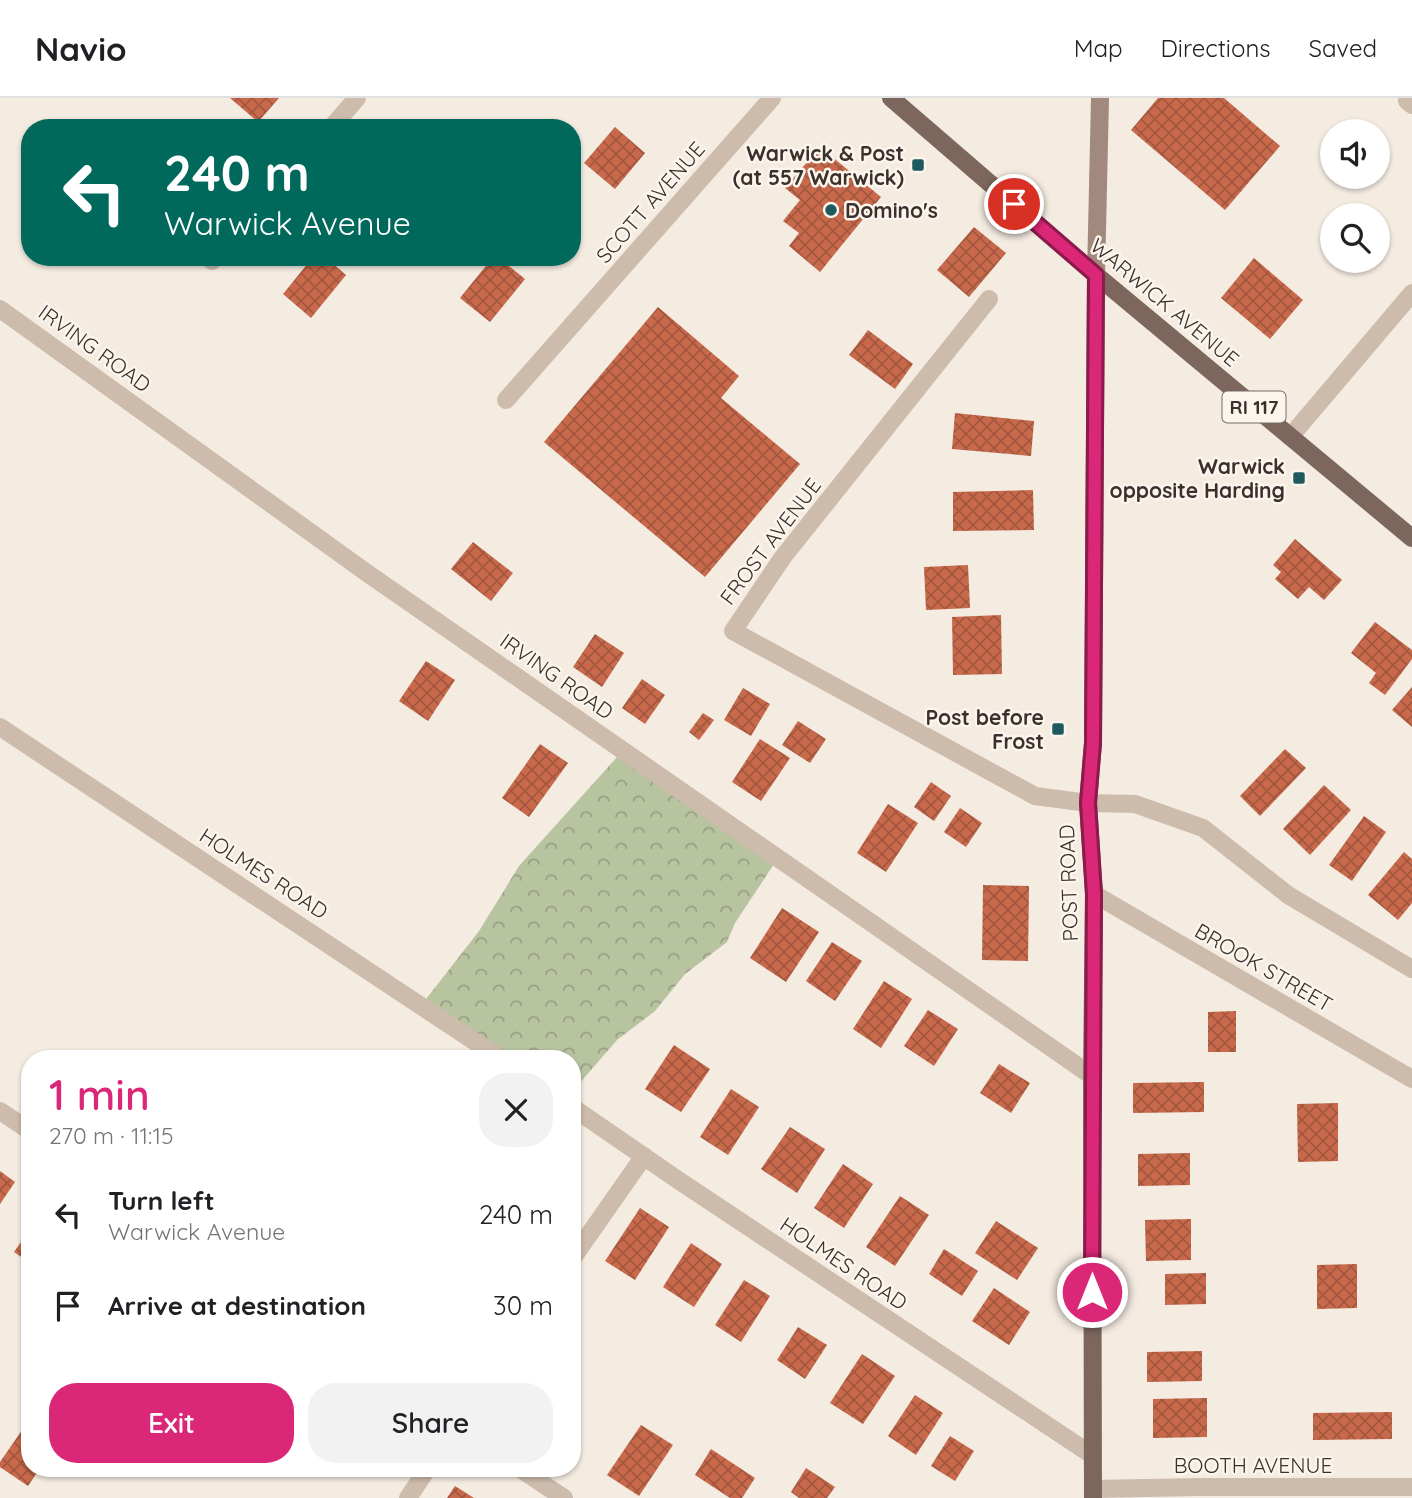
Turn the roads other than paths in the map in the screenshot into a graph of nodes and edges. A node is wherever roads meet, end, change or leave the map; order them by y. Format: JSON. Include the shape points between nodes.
{"nodes":[{"id":1,"x":357,"y":98,"type":"edge"},
{"id":2,"x":772,"y":98,"type":"edge"},
{"id":3,"x":891,"y":98,"type":"edge"},
{"id":4,"x":1100,"y":98,"type":"edge"},
{"id":5,"x":339,"y":119,"type":"edge"},
{"id":6,"x":1096,"y":275,"type":"junction"},
{"id":7,"x":1412,"y":293,"type":"edge"},
{"id":8,"x":989,"y":299,"type":"dead end"},
{"id":9,"x":0,"y":309,"type":"edge"},
{"id":10,"x":506,"y":400,"type":"dead end"},
{"id":11,"x":1290,"y":437,"type":"junction"},
{"id":12,"x":1412,"y":538,"type":"edge"},
{"id":13,"x":0,"y":727,"type":"edge"},
{"id":14,"x":1088,"y":803,"type":"junction"},
{"id":15,"x":1094,"y":894,"type":"junction"},
{"id":16,"x":1412,"y":969,"type":"edge"},
{"id":17,"x":487,"y":1050,"type":"edge"},
{"id":18,"x":1092,"y":1076,"type":"junction"},
{"id":19,"x":1412,"y":1079,"type":"edge"},
{"id":20,"x":0,"y":1111,"type":"edge"},
{"id":21,"x":581,"y":1113,"type":"edge"},
{"id":22,"x":21,"y":1125,"type":"edge"},
{"id":23,"x":644,"y":1156,"type":"junction"},
{"id":24,"x":581,"y":1246,"type":"edge"},
{"id":25,"x":1092,"y":1455,"type":"junction"},
{"id":26,"x":422,"y":1477,"type":"edge"},
{"id":27,"x":532,"y":1477,"type":"edge"},
{"id":28,"x":1412,"y":1487,"type":"edge"},
{"id":29,"x":1093,"y":1494,"type":"edge"},
{"id":30,"x":408,"y":1498,"type":"edge"},
{"id":31,"x":564,"y":1498,"type":"edge"}],
"edges":[{"from":1,"to":5,"type":"street"},
{"from":2,"to":10,"type":"street","name":"SCOTT AVENUE"},
{"from":3,"to":6,"type":"main road","name":"WARWICK AVENUE"},
{"from":4,"to":6,"type":"main road","name":"POST ROAD"},
{"from":6,"to":11,"type":"main road","name":"WARWICK AVENUE","number":"RI 117"},
{"from":6,"to":14,"type":"main road","name":"POST ROAD","via":[[1093,743]]},
{"from":7,"to":11,"type":"street"},
{"from":8,"to":14,"type":"street","name":"FROST AVENUE","via":[[783,557],[733,631],[1035,796]]},
{"from":9,"to":18,"type":"street","name":"IRVING ROAD","via":[[367,573]]},
{"from":11,"to":12,"type":"main road","name":"WARWICK AVENUE","number":"RI 117"},
{"from":13,"to":17,"type":"street","name":"HOLMES ROAD"},
{"from":14,"to":15,"type":"main road","name":"POST ROAD"},
{"from":14,"to":16,"type":"street","via":[[1135,804],[1203,828],[1288,895]]},
{"from":15,"to":18,"type":"main road","name":"POST ROAD"},
{"from":15,"to":19,"type":"street","name":"BROOK STREET"},
{"from":18,"to":25,"type":"main road","name":"POST ROAD"},
{"from":20,"to":22,"type":"street"},
{"from":21,"to":23,"type":"street","name":"HOLMES ROAD"},
{"from":23,"to":24,"type":"street"},
{"from":23,"to":25,"type":"street","name":"HOLMES ROAD"},
{"from":25,"to":29,"type":"main road","name":"POST ROAD"},
{"from":26,"to":30,"type":"street"},
{"from":27,"to":31,"type":"street"},
{"from":28,"to":29,"type":"street","name":"BOOTH AVENUE","via":[[1199,1486]]}]}
